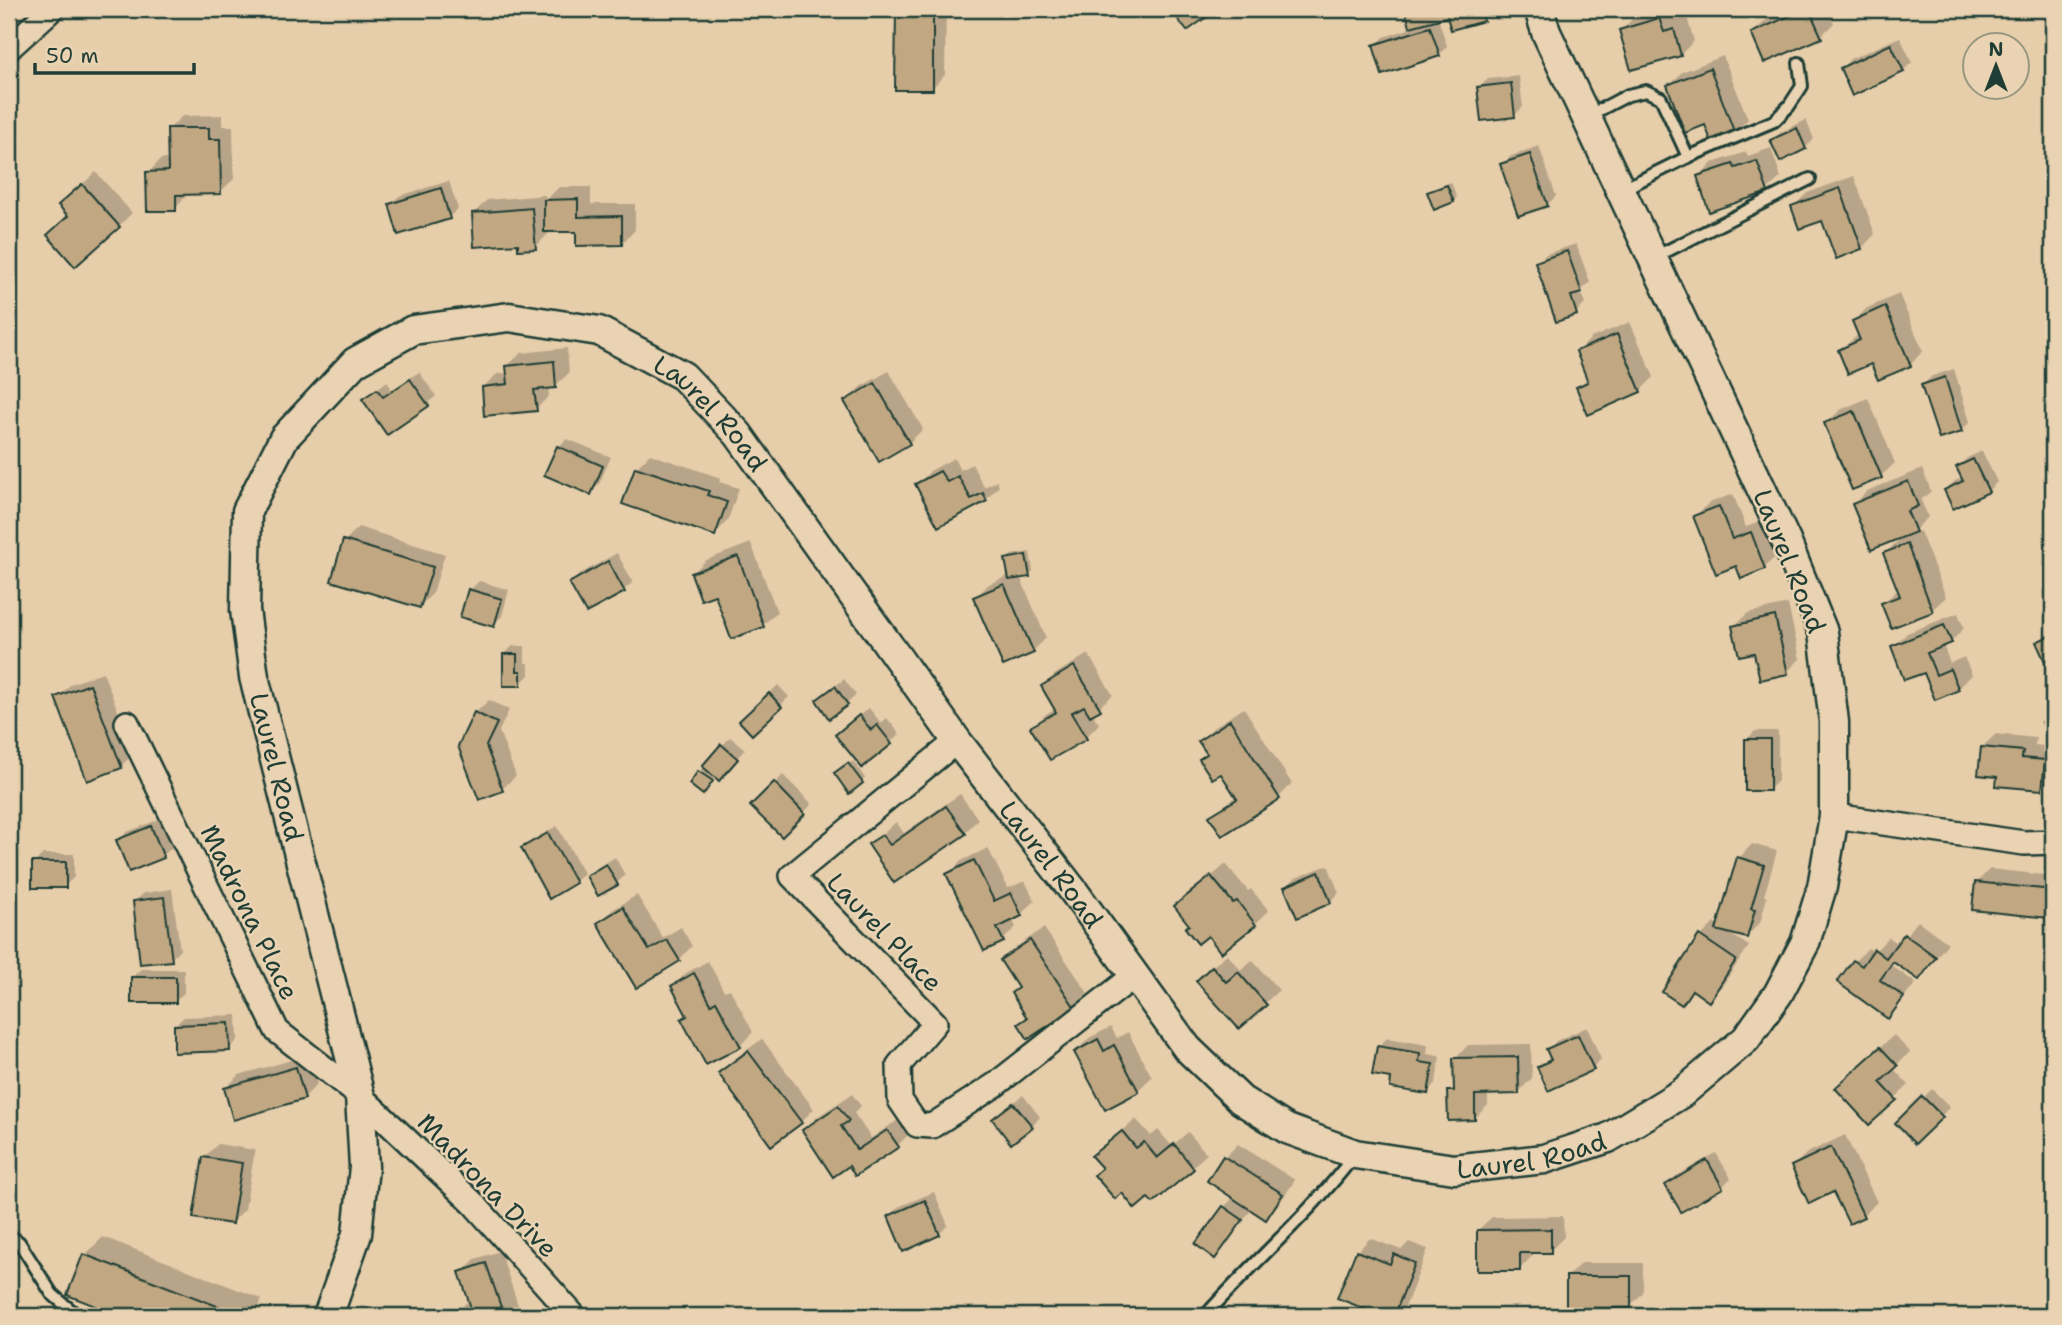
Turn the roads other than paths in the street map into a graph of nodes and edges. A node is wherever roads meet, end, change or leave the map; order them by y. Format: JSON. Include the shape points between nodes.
{"nodes":[{"id":1,"x":52,"y":9,"type":"edge"},
{"id":2,"x":1539,"y":9,"type":"edge"},
{"id":3,"x":9,"y":48,"type":"edge"},
{"id":4,"x":1799,"y":63,"type":"dead end"},
{"id":5,"x":1586,"y":117,"type":"junction"},
{"id":6,"x":1688,"y":157,"type":"junction"},
{"id":7,"x":1810,"y":178,"type":"dead end"},
{"id":8,"x":1620,"y":190,"type":"junction"},
{"id":9,"x":1653,"y":259,"type":"junction"},
{"id":10,"x":127,"y":723,"type":"dead end"},
{"id":11,"x":957,"y":741,"type":"junction"},
{"id":12,"x":1834,"y":816,"type":"junction"},
{"id":13,"x":2053,"y":842,"type":"edge"},
{"id":14,"x":1134,"y":976,"type":"junction"},
{"id":15,"x":360,"y":1097,"type":"junction"},
{"id":16,"x":1354,"y":1154,"type":"junction"},
{"id":17,"x":9,"y":1235,"type":"edge"},
{"id":18,"x":78,"y":1316,"type":"edge"},
{"id":19,"x":328,"y":1316,"type":"edge"},
{"id":20,"x":574,"y":1316,"type":"edge"},
{"id":21,"x":1205,"y":1316,"type":"edge"}],
"edges":[{"from":1,"to":3,"type":"street"},
{"from":2,"to":5,"type":"street","name":"Laurel Road"},
{"from":4,"to":6,"type":"lane","via":[[1802,86],[1774,121]]},
{"from":5,"to":6,"type":"lane","via":[[1646,90],[1661,98]]},
{"from":5,"to":8,"type":"street","name":"Laurel Road"},
{"from":6,"to":8,"type":"lane"},
{"from":7,"to":9,"type":"lane"},
{"from":8,"to":9,"type":"street","name":"Laurel Road"},
{"from":9,"to":12,"type":"street","name":"Laurel Road","via":[[1786,541],[1823,632],[1834,722]]},
{"from":10,"to":15,"type":"street","name":"Madrona Place","via":[[277,1031]]},
{"from":11,"to":14,"type":"street","name":"Laurel Road"},
{"from":11,"to":14,"type":"street","name":"Laurel Place","via":[[792,876],[935,1023],[899,1065],[900,1100],[917,1125],[932,1126],[995,1085]]},
{"from":11,"to":15,"type":"street","name":"Laurel Road","via":[[738,435],[682,376],[600,331],[509,317],[413,330],[355,362],[284,438],[247,511],[244,610],[254,677]]},
{"from":12,"to":13,"type":"street","via":[[2024,843]]},
{"from":12,"to":16,"type":"street","name":"Laurel Road","via":[[1822,887],[1805,943],[1779,994],[1746,1039],[1682,1093],[1608,1138],[1544,1159],[1454,1169]]},
{"from":14,"to":16,"type":"street","name":"Laurel Road","via":[[1187,1048],[1241,1100],[1287,1129]]},
{"from":15,"to":19,"type":"street","name":"Laurel Road","via":[[364,1167],[357,1234]]},
{"from":15,"to":20,"type":"street","name":"Madrona Drive","via":[[473,1203]]},
{"from":16,"to":21,"type":"lane","via":[[1325,1194]]},
{"from":17,"to":18,"type":"lane","via":[[19,1242],[52,1294]]}]}
